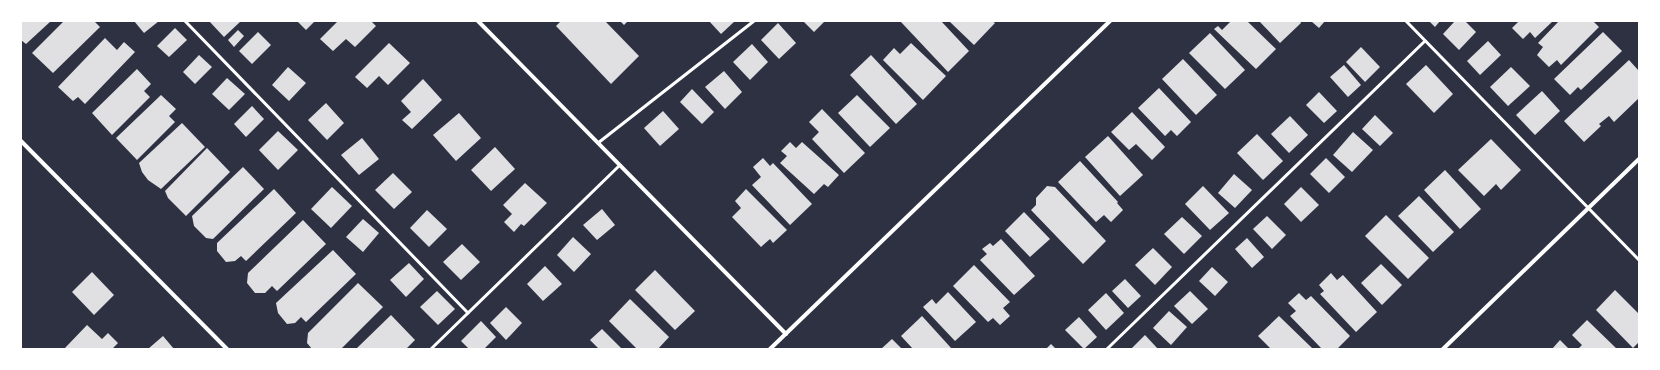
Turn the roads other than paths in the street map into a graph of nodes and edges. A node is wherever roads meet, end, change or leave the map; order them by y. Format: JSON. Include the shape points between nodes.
{"nodes":[{"id":1,"x":185,"y":21,"type":"edge"},
{"id":2,"x":478,"y":21,"type":"edge"},
{"id":3,"x":754,"y":21,"type":"edge"},
{"id":4,"x":1110,"y":21,"type":"edge"},
{"id":5,"x":1406,"y":21,"type":"edge"},
{"id":6,"x":1425,"y":41,"type":"junction"},
{"id":7,"x":21,"y":141,"type":"edge"},
{"id":8,"x":598,"y":143,"type":"junction"},
{"id":9,"x":1639,"y":159,"type":"edge"},
{"id":10,"x":620,"y":165,"type":"junction"},
{"id":11,"x":1589,"y":208,"type":"junction"},
{"id":12,"x":1639,"y":260,"type":"edge"},
{"id":13,"x":468,"y":313,"type":"junction"},
{"id":14,"x":786,"y":334,"type":"junction"},
{"id":15,"x":227,"y":349,"type":"edge"},
{"id":16,"x":431,"y":349,"type":"edge"},
{"id":17,"x":770,"y":349,"type":"edge"},
{"id":18,"x":1107,"y":349,"type":"edge"},
{"id":19,"x":1443,"y":349,"type":"edge"}],
"edges":[{"from":1,"to":13,"type":"lane"},
{"from":2,"to":8,"type":"street"},
{"from":3,"to":8,"type":"lane"},
{"from":4,"to":14,"type":"street"},
{"from":5,"to":6,"type":"lane"},
{"from":6,"to":11,"type":"lane"},
{"from":6,"to":18,"type":"lane"},
{"from":7,"to":15,"type":"street"},
{"from":8,"to":10,"type":"street"},
{"from":9,"to":11,"type":"street"},
{"from":10,"to":13,"type":"lane"},
{"from":10,"to":14,"type":"street"},
{"from":11,"to":12,"type":"lane"},
{"from":11,"to":19,"type":"street"},
{"from":13,"to":16,"type":"lane"},
{"from":14,"to":17,"type":"street"}]}
